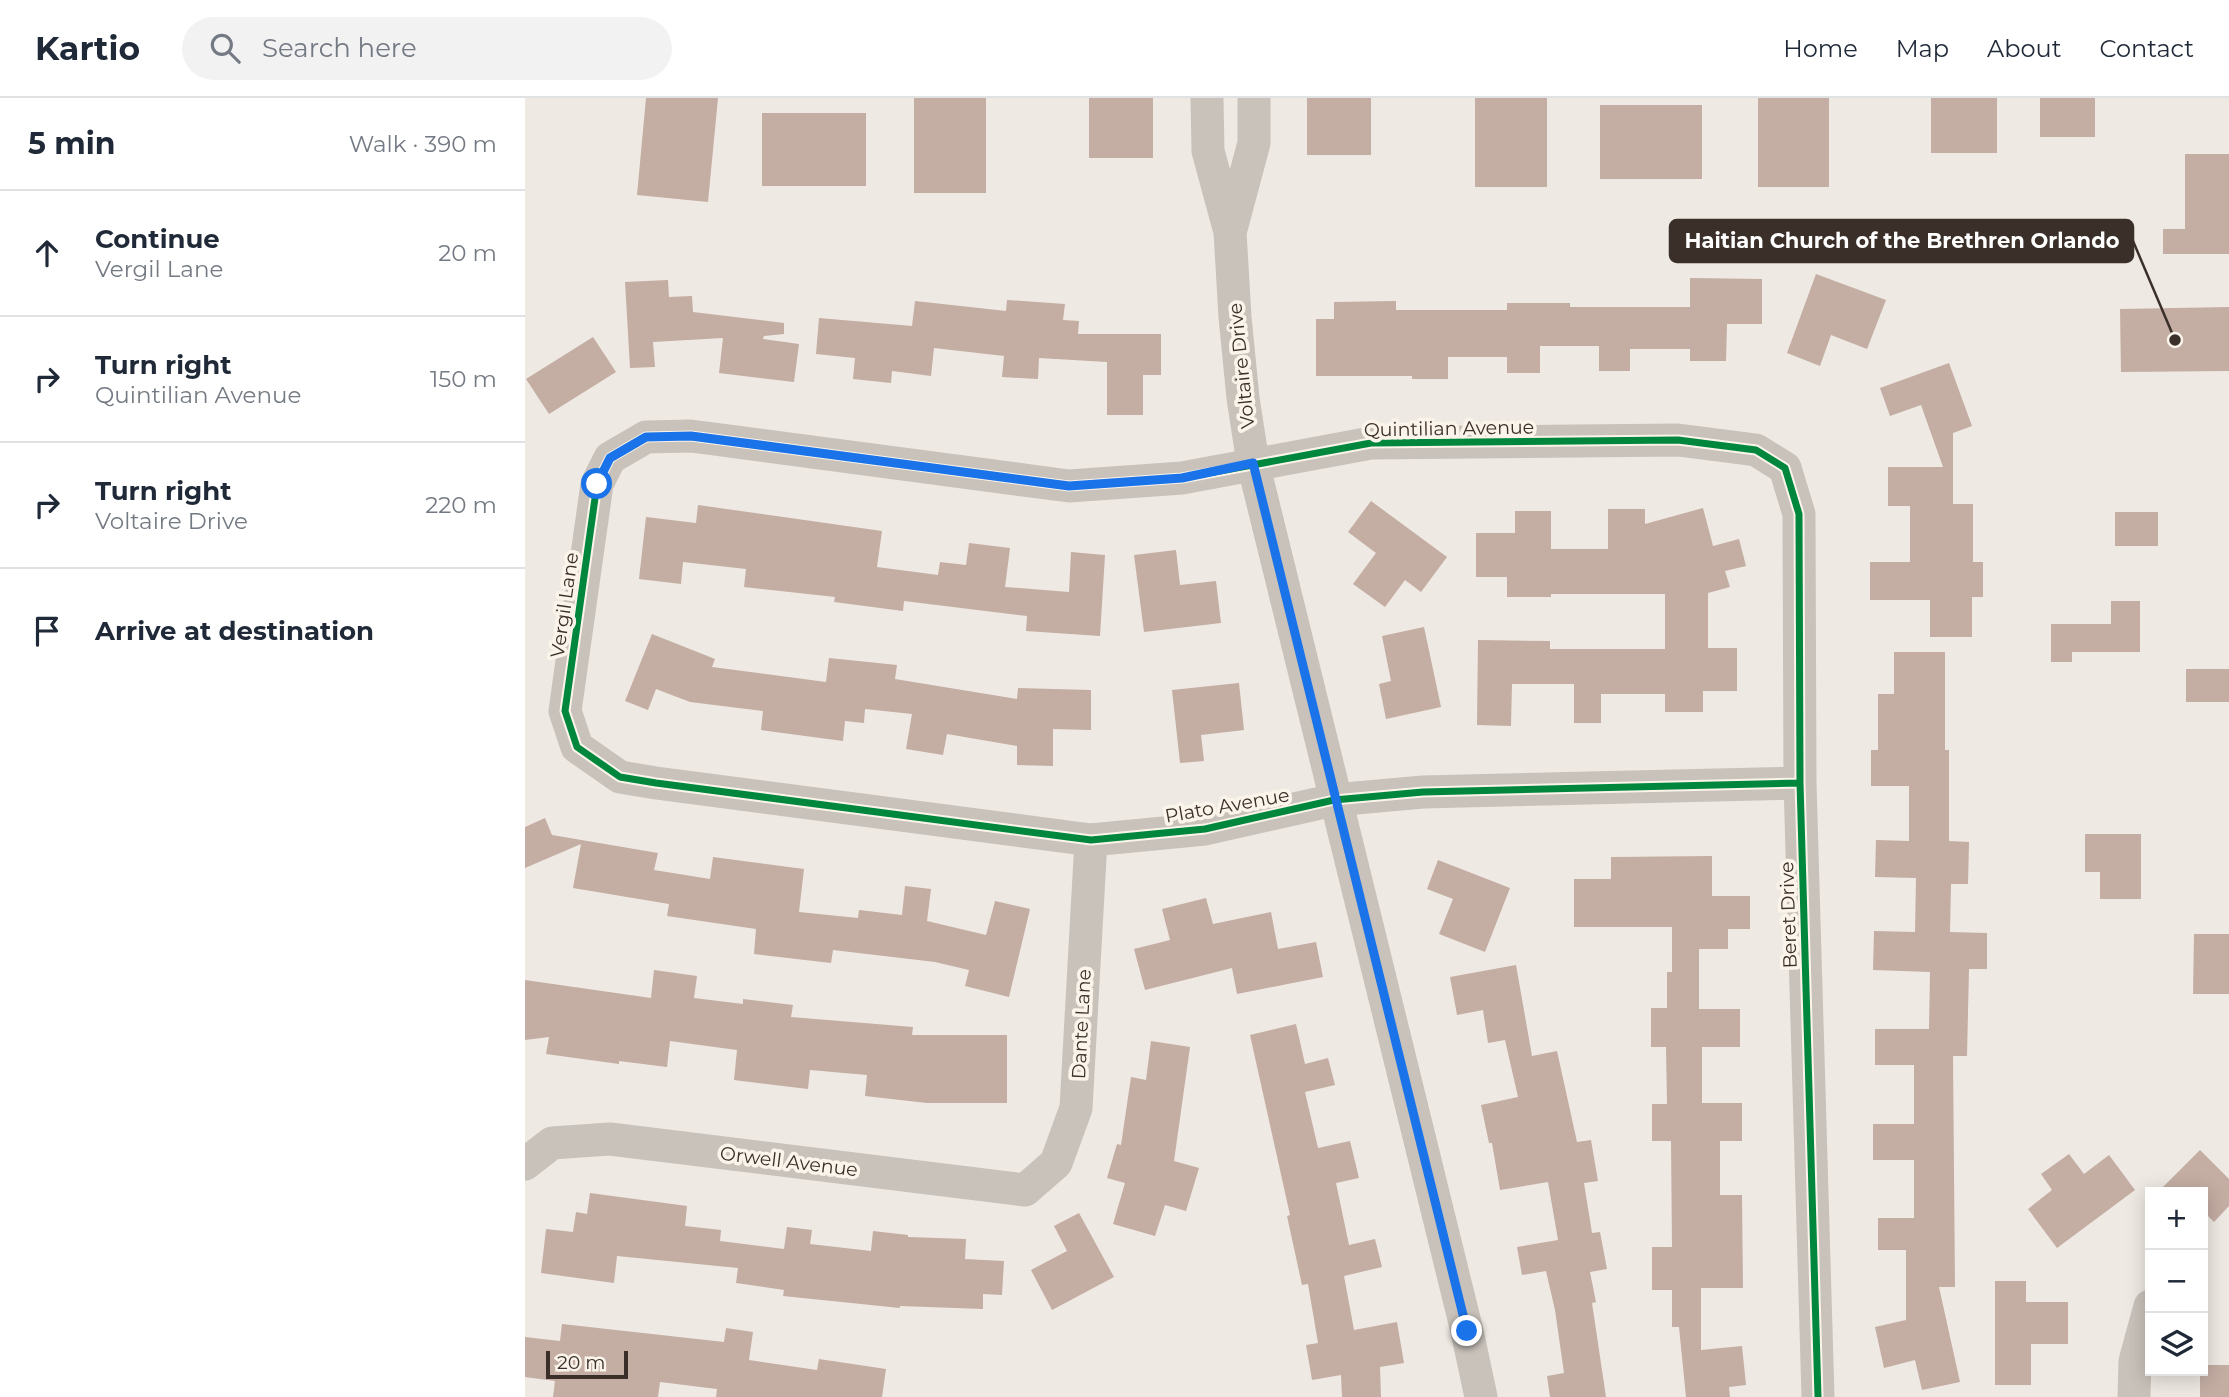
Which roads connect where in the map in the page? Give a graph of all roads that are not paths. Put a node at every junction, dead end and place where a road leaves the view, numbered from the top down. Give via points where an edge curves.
1 (1207, 98) edge
2 (1254, 98) edge
3 (1230, 232) junction
4 (646, 437) joint
5 (1756, 450) joint
6 (1253, 463) junction
7 (620, 776) joint
8 (1800, 783) junction
9 (1334, 800) junction
10 (1091, 840) junction
11 (525, 1164) edge
12 (1025, 1190) joint
13 (2148, 1313) edge
14 (1481, 1397) edge
15 (1818, 1397) edge
16 (2134, 1397) edge

1 - 3 street, Voltaire Drive via 1208,151
2 - 3 street, Voltaire Drive via 1254,143
3 - 6 street, Voltaire Drive via 1237,344
4 - 6 street, Quintilian Avenue via 691,436 1069,486 1182,478
4 - 7 street, Vergil Lane via 610,458 597,484 565,710 576,747
5 - 6 street, Quintilian Avenue via 1678,440 1371,443
5 - 8 street, Beret Drive via 1786,468 1799,514
6 - 9 street, Voltaire Drive
7 - 10 street, Plato Avenue
8 - 9 street, Plato Avenue via 1423,792
8 - 15 street, Beret Drive
9 - 10 street, Plato Avenue via 1205,829
9 - 14 street, Voltaire Drive
10 - 12 street, Dante Lane via 1076,1108 1056,1163
11 - 12 street, Orwell Avenue via 552,1143 610,1139
13 - 16 street via 2135,1361

